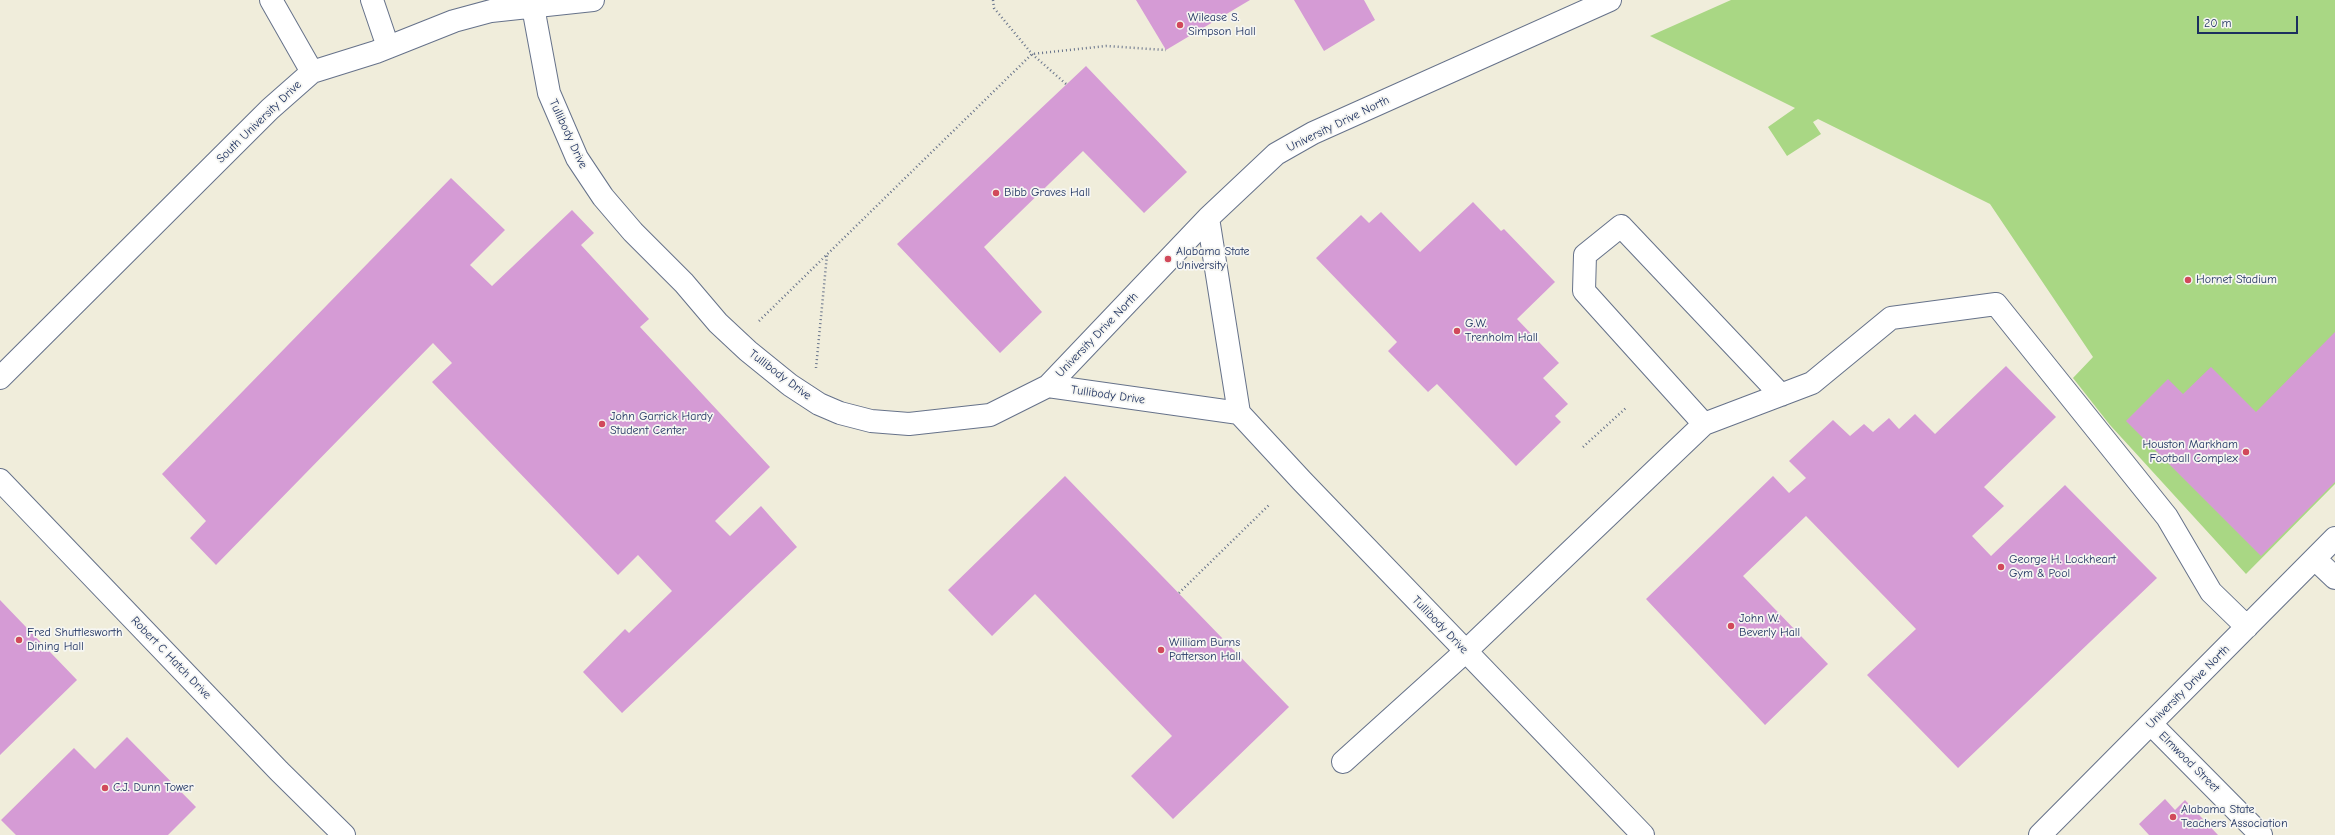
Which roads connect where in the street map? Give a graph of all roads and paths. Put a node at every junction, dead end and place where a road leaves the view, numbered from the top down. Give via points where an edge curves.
1 (272, 0) edge
2 (372, 0) edge
3 (592, 0) edge
4 (993, 0) edge
5 (1610, 0) edge
6 (533, 7) junction
7 (388, 47) junction
8 (1166, 50) dead end
9 (1032, 54) junction
10 (312, 72) junction
11 (1066, 84) dead end
12 (1208, 218) junction
13 (827, 255) junction
14 (759, 321) dead end
15 (816, 370) dead end
16 (0, 378) edge
17 (1048, 386) junction
18 (1781, 395) junction
19 (1627, 407) dead end
20 (1239, 413) junction
21 (1704, 424) junction
22 (1582, 447) dead end
23 (0, 480) edge
24 (1269, 505) dead end
25 (2335, 538) edge
26 (2315, 559) junction
27 (2335, 578) edge
28 (1178, 593) dead end
29 (2248, 627) junction
30 (1466, 651) junction
31 (2151, 724) junction
32 (1343, 762) dead end
33 (344, 835) edge
34 (1643, 835) edge
35 (2040, 835) edge
36 (2261, 835) edge

1 - 10 street
2 - 7 street
3 - 6 street, South University Drive
4 - 9 path via 994,8
5 - 12 street, University Drive North via 1313,133 1276,154
6 - 7 street, South University Drive via 484,13 454,21
6 - 17 street, Tullibody Drive via 550,93 577,158 603,197 718,323 790,385 819,404 840,413 870,421 909,424 990,415
7 - 10 street, South University Drive
8 - 9 path via 1106,46
9 - 11 path
9 - 13 path
10 - 16 street, South University Drive via 270,109
12 - 17 street, University Drive North
12 - 20 street
13 - 14 path
13 - 15 path
17 - 20 street, Tullibody Drive
18 - 21 street
18 - 21 street via 1621,226 1585,254 1584,291
18 - 29 street via 1812,383 1891,318 1996,304 2167,517 2211,592
19 - 22 path
20 - 30 street, Tullibody Drive
21 - 30 street
23 - 33 street, Robert C Hatch Drive via 279,771
24 - 28 path
25 - 26 street, University Drive North
26 - 27 street
26 - 29 street, University Drive North
29 - 31 street, University Drive North
30 - 32 street
30 - 34 street, Tullibody Drive
31 - 35 street, University Drive North
31 - 36 street, Elmwood Street

